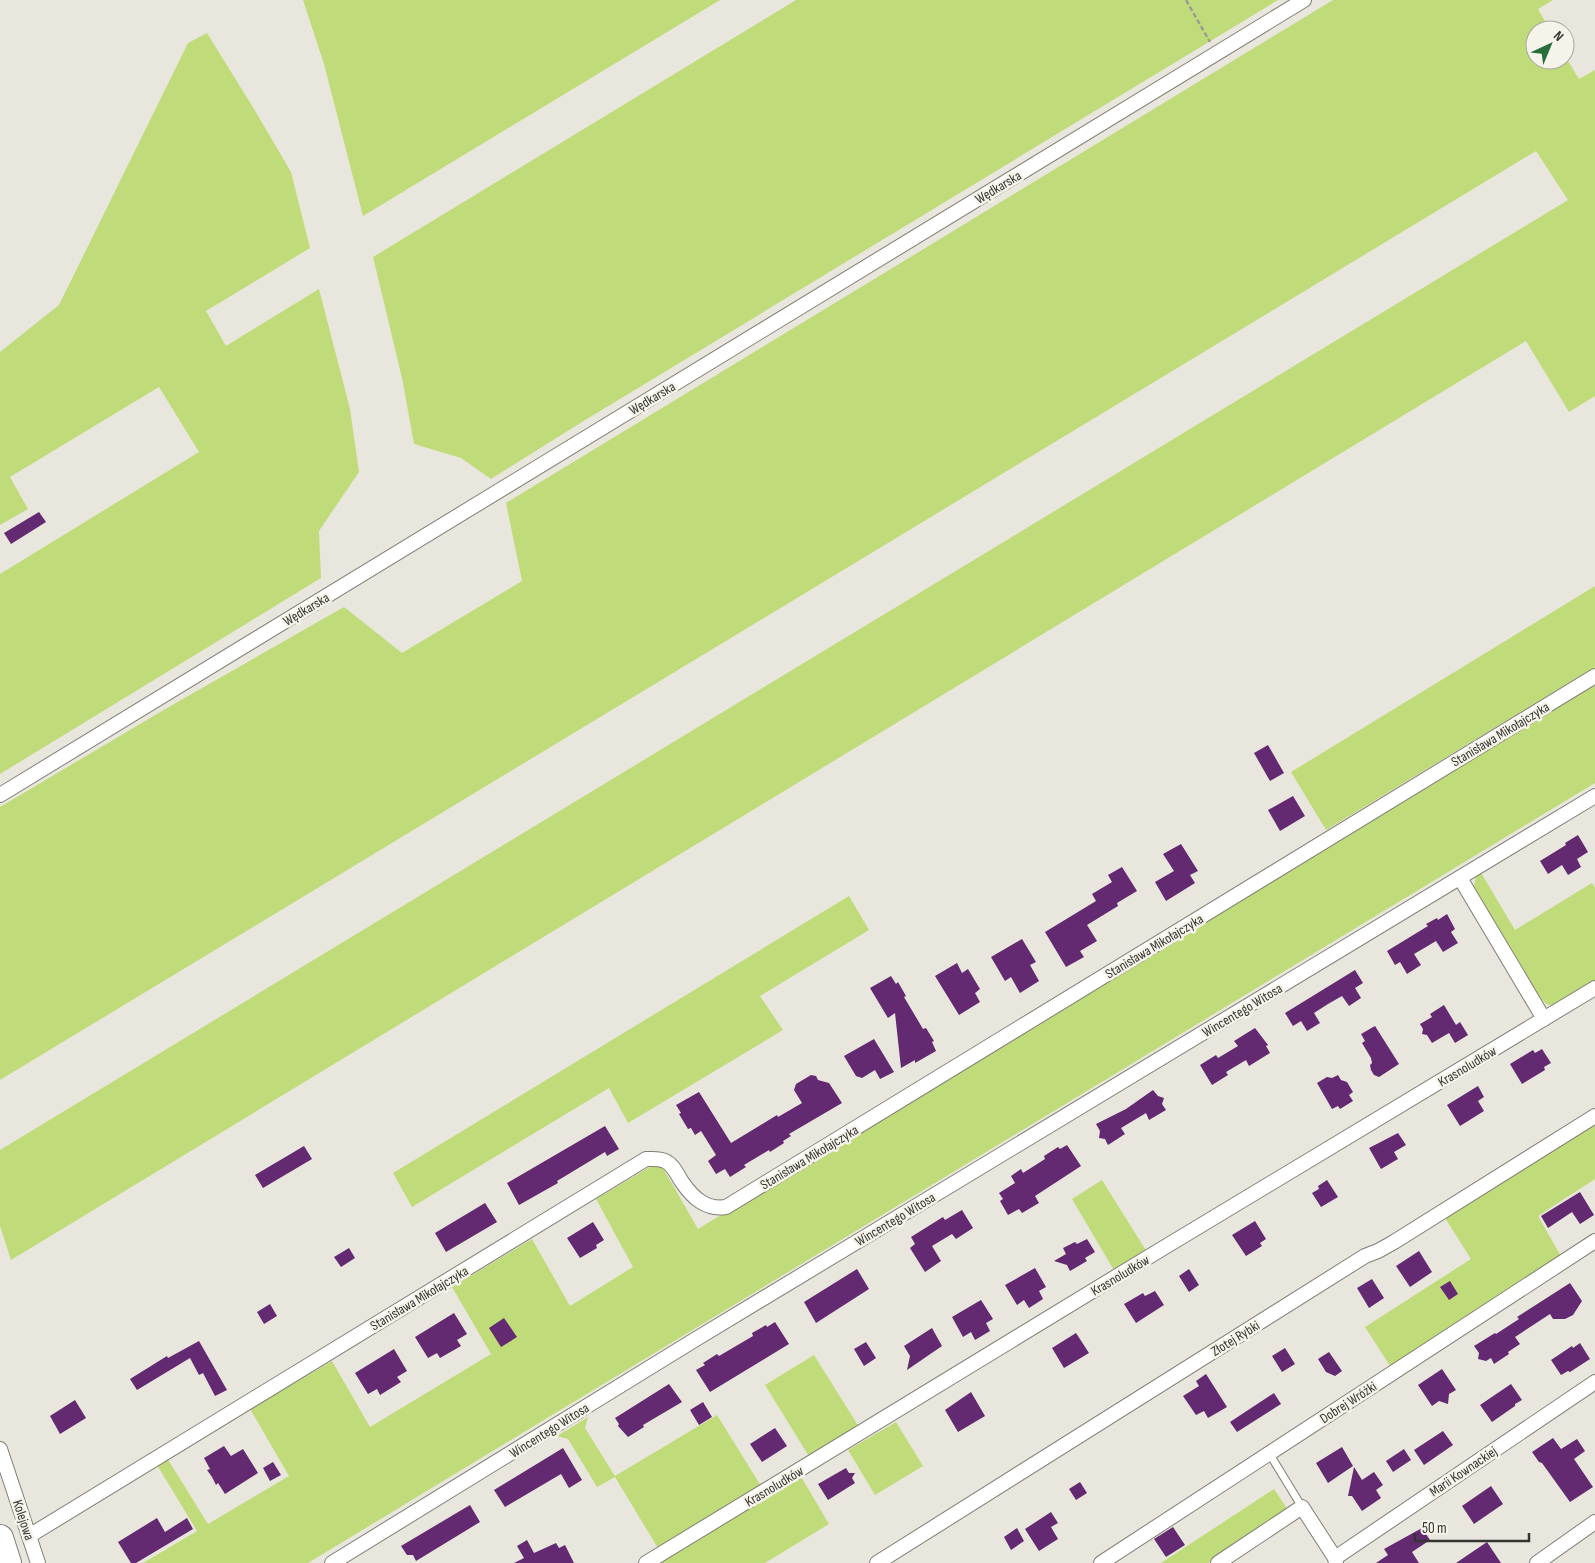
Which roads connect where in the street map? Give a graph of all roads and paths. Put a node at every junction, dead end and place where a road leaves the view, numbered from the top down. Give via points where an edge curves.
1 (1186, 0) edge
2 (1304, 0) edge
3 (1216, 54) junction
4 (1595, 676) edge
5 (0, 795) edge
6 (1595, 796) edge
7 (1460, 878) junction
8 (1595, 988) edge
9 (1544, 1019) junction
10 (1595, 1116) edge
11 (1595, 1241) edge
12 (1595, 1382) edge
13 (0, 1450) edge
14 (1269, 1453) junction
15 (1302, 1507) junction
16 (1595, 1522) edge
17 (29, 1536) junction
18 (0, 1538) edge
19 (1336, 1560) edge
20 (8, 1563) edge
21 (38, 1563) edge
22 (332, 1563) edge
23 (646, 1563) edge
24 (877, 1563) edge
25 (1101, 1563) edge
26 (1218, 1563) edge
27 (1536, 1563) edge

1 - 3 path
2 - 3 street, Wędkarska
3 - 5 street, Wędkarska
4 - 17 street, Stanisława Mikołajczyka via 726,1207 716,1209 699,1202 669,1164 664,1160 646,1159
6 - 7 street, Wincentego Witosa
7 - 9 street
7 - 22 street, Wincentego Witosa via 696,1339
8 - 9 street, Krasnoludków
9 - 23 street, Krasnoludków
10 - 24 street, Złotej Rybki
11 - 14 street, Dobrej Wróżki
12 - 19 street, Marii Kownackiej
13 - 17 street, Kolejowa
14 - 15 lane
14 - 25 street, Dobrej Wróżki
15 - 19 street
15 - 26 street
16 - 27 street
17 - 21 street, Kolejowa
18 - 20 highway, Kolejowa

